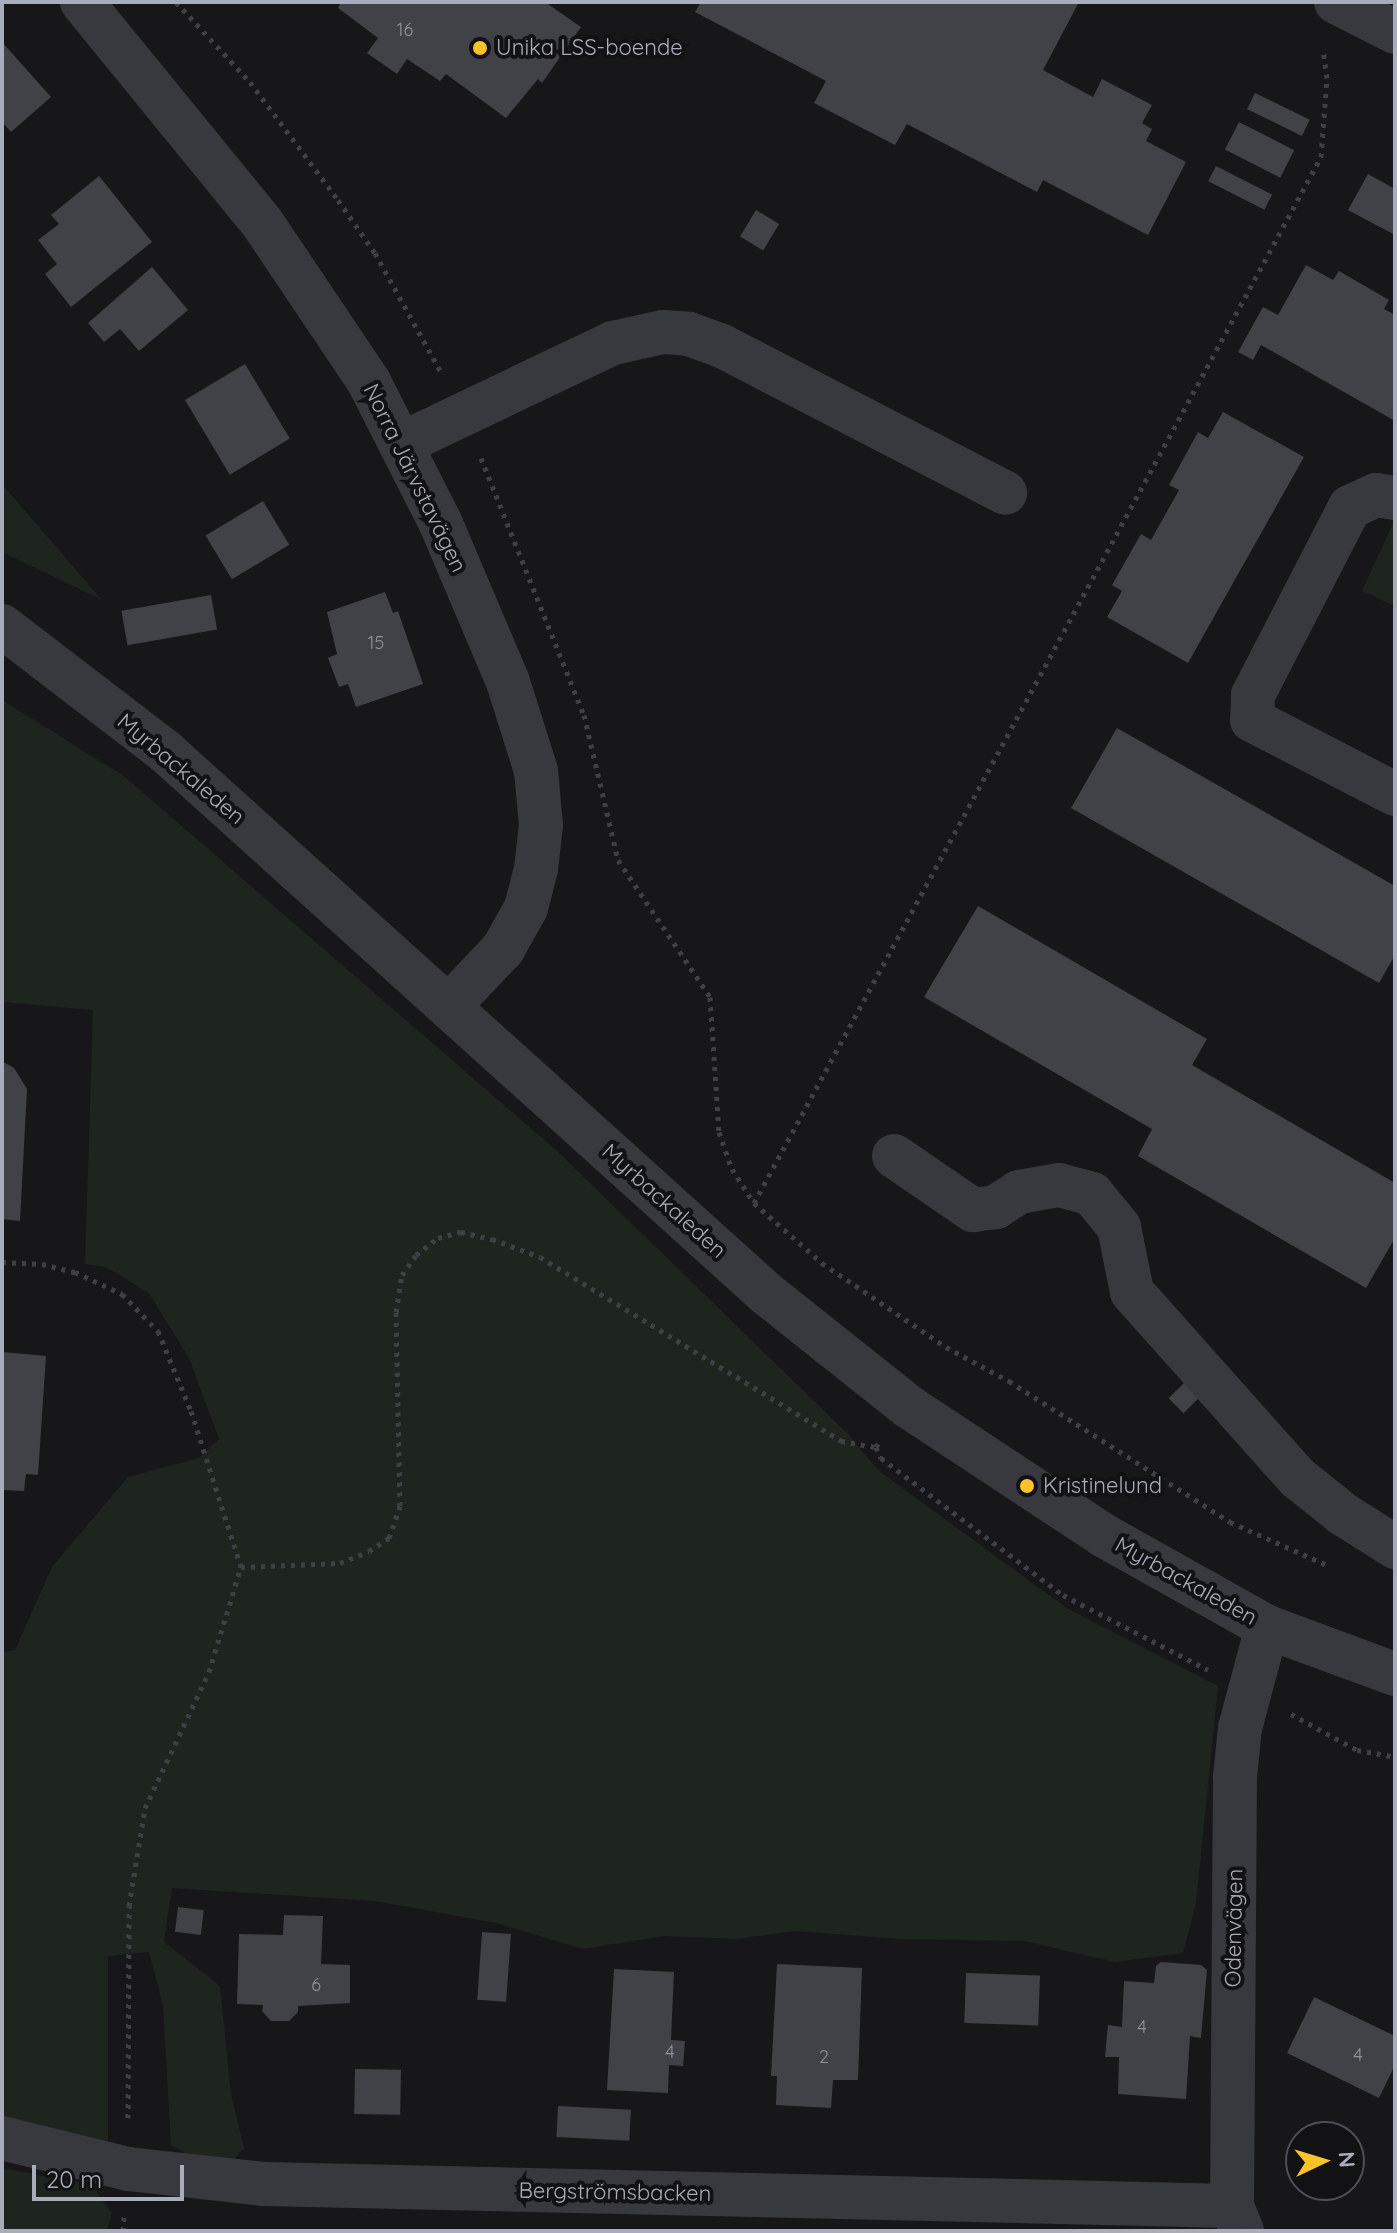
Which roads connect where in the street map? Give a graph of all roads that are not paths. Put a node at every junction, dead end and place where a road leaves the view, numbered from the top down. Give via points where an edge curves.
1 (82, 2) edge
2 (1336, 2) edge
3 (1395, 32) edge
4 (401, 444) junction
5 (1005, 493) dead end
6 (1395, 498) edge
7 (2, 626) edge
8 (1395, 794) edge
9 (449, 1006) junction
10 (894, 1156) dead end
11 (1395, 1547) edge
12 (1267, 1627) junction
13 (1395, 1674) edge
14 (2, 2138) edge
15 (1237, 2219) edge

1 - 4 street, Norra Järvstavägen via 263,224 361,368
2 - 3 street
4 - 5 street via 613,343 663,332 689,334 722,346
4 - 9 street, Norra Järvstavägen via 508,682 536,771 541,825 526,908 503,949
6 - 8 street via 1376,495 1350,507 1253,695 1252,720
7 - 9 street, Myrbackaleden via 166,752
9 - 12 street, Myrbackaleden via 767,1294 909,1407 1103,1535
10 - 11 street via 973,1210 996,1207 1019,1192 1059,1185 1092,1194 1119,1227 1132,1292 1298,1478
12 - 13 street, Myrbackaleden
12 - 15 street, Odenvägen via 1240,1728 1235,1777
14 - 15 street, Bergströmsbacken via 128,2169 264,2184

